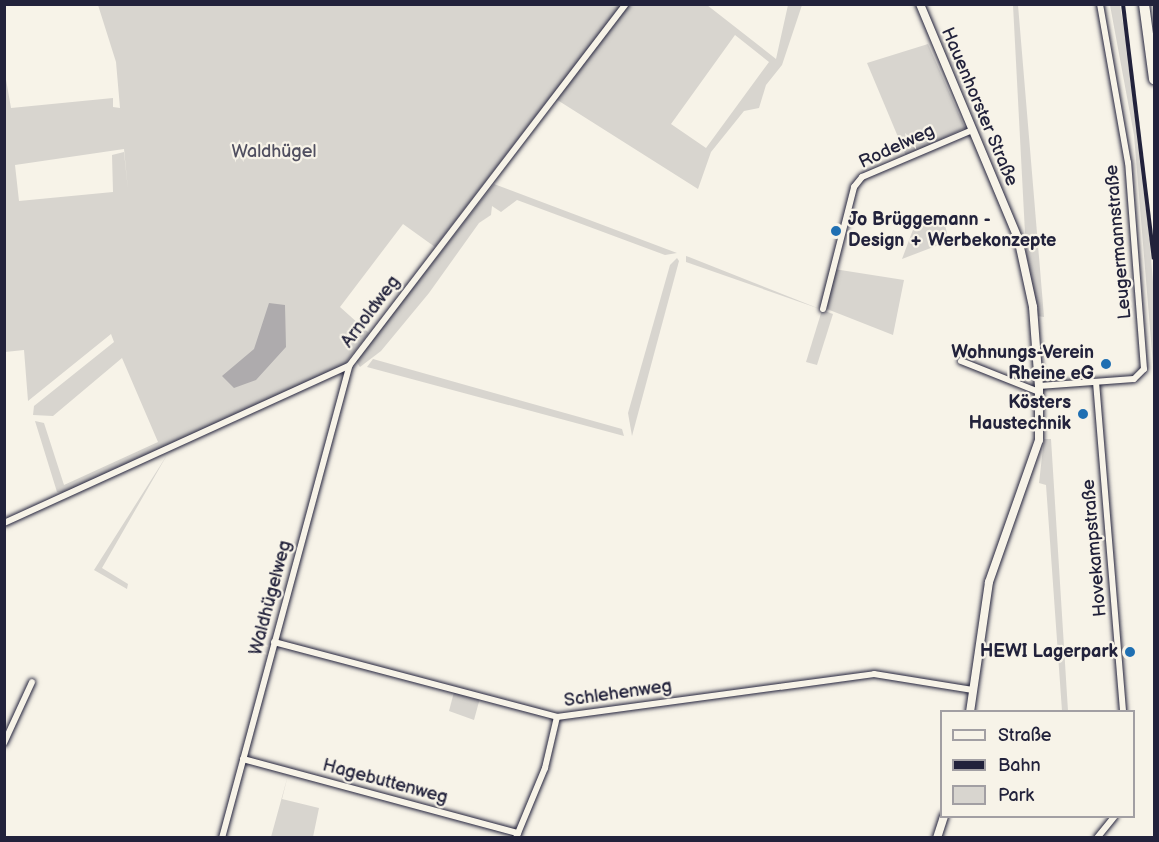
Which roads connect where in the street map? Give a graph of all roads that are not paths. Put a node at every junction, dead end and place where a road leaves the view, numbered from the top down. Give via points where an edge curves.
1 (626, 4) edge
2 (920, 4) edge
3 (1100, 4) edge
4 (1144, 4) edge
5 (1155, 79) edge
6 (972, 130) junction
7 (823, 309) dead end
8 (961, 361) dead end
9 (349, 366) junction
10 (1096, 382) junction
11 (1039, 389) junction
12 (4, 523) edge
13 (274, 642) junction
14 (32, 682) dead end
15 (973, 690) junction
16 (970, 710) edge
17 (1123, 710) edge
18 (557, 717) junction
19 (4, 743) edge
20 (243, 759) junction
21 (943, 818) edge
22 (1113, 818) edge
23 (517, 835) edge
24 (222, 837) edge
25 (937, 837) edge
26 (1097, 837) edge

1 - 9 street, Arnoldweg
2 - 6 street, Hauenhorster Straße
3 - 10 street, Leugermannstraße via 1125,140 1144,363 1138,377
4 - 5 main road
6 - 7 street, Rodelweg via 862,177 854,187
6 - 11 street, Hauenhorster Straße via 1025,262
8 - 11 street
9 - 12 street, Arnoldweg
9 - 13 street, Waldhügelweg
10 - 11 street, Leugermannstraße
10 - 17 street, Hovekampstraße
11 - 15 street, Hauenhorster Straße via 1033,469 997,552
13 - 18 street, Schlehenweg
13 - 20 street, Waldhügelweg
14 - 19 street
15 - 16 street, Hauenhorster Straße
15 - 18 street, Schlehenweg via 874,674
18 - 23 street via 545,768
20 - 23 street, Hagebuttenweg
20 - 24 street, Waldhügelweg
21 - 25 street
22 - 26 street

